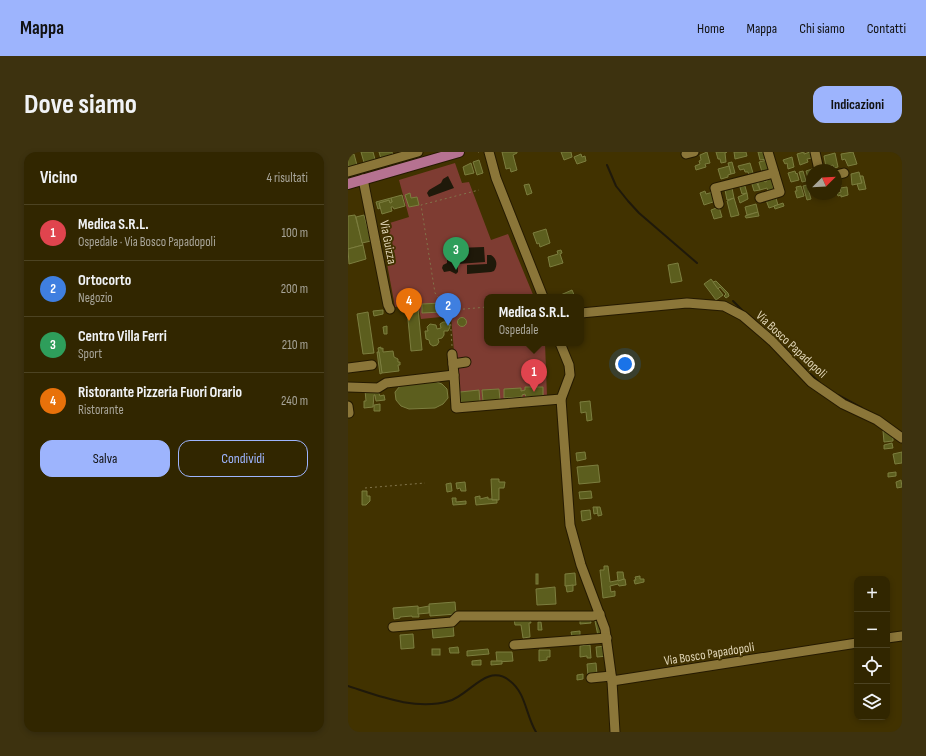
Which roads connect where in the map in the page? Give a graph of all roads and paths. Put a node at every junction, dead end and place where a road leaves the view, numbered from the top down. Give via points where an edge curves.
1 (418, 152) edge
2 (459, 152) edge
3 (489, 152) edge
4 (768, 152) edge
5 (814, 152) edge
6 (817, 164) edge
7 (348, 172) edge
8 (774, 173) junction
9 (363, 179) junction
10 (348, 184) edge
11 (479, 190) dead end
12 (760, 198) dead end
13 (719, 204) dead end
14 (542, 294) edge
15 (445, 306) junction
16 (484, 307) edge
17 (390, 309) dead end
18 (453, 310) junction
19 (584, 313) edge
20 (450, 314) junction
21 (561, 346) edge
22 (453, 359) junction
23 (466, 362) dead end
24 (372, 365) dead end
25 (348, 368) edge
26 (454, 375) junction
27 (348, 387) edge
28 (561, 399) junction
29 (902, 438) edge
30 (425, 483) dead end
31 (365, 488) dead end
32 (600, 614) junction
33 (394, 627) dead end
34 (902, 636) edge
35 (607, 638) junction
36 (890, 638) edge
37 (854, 643) edge
38 (514, 645) dead end
39 (591, 678) dead end
40 (611, 678) junction
41 (615, 732) edge

1 - 7 street
2 - 9 main road
3 - 14 street via 499,185
4 - 8 street
5 - 6 street
8 - 12 street via 780,192
8 - 13 street via 715,188
9 - 10 main road
9 - 17 street, Via Guizza
11 - 15 path via 421,205 435,293
15 - 18 path via 450,305
15 - 20 path via 444,312
16 - 18 path
18 - 20 path
19 - 29 street, Via Bosco Papadopoli via 688,303 724,306 743,316 772,341 811,382 843,404 877,420
20 - 22 path
21 - 28 street via 570,375
22 - 23 street
22 - 26 street
24 - 25 street
26 - 27 street via 386,383 378,388
26 - 28 street via 456,408
28 - 32 street via 570,525 581,565
30 - 31 path
32 - 33 street via 458,616 452,622
32 - 35 street
34 - 36 street
35 - 38 street
35 - 40 street
37 - 40 street, Via Bosco Papadopoli
39 - 40 street, Via Bosco Papadopoli
40 - 41 street

